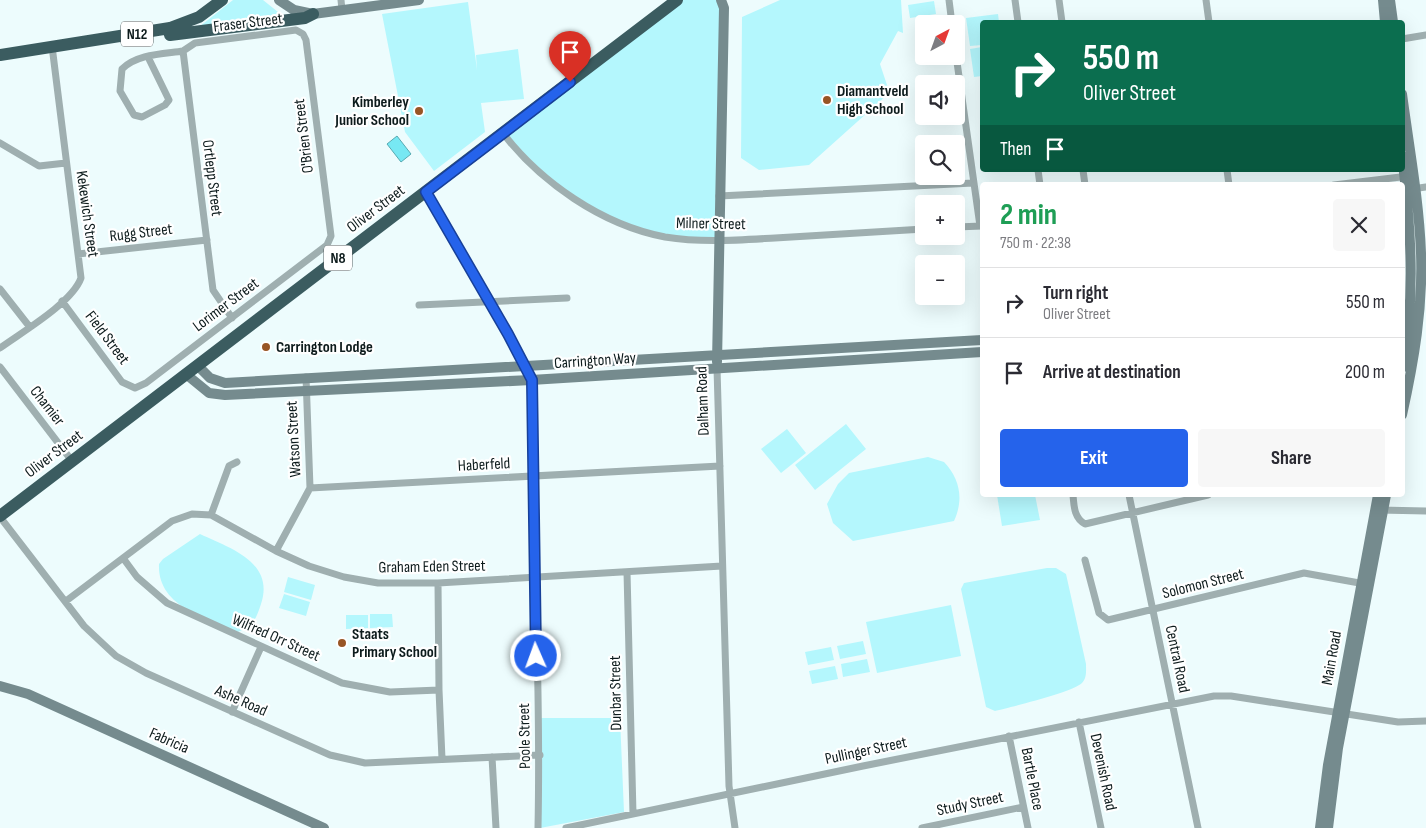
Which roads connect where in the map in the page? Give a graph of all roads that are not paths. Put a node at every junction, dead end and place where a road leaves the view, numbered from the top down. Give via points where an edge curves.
1 (222, 0) edge
2 (231, 0) edge
3 (280, 0) edge
4 (418, 0) edge
5 (677, 0) edge
6 (949, 0) edge
7 (1015, 0) edge
8 (1059, 0) edge
9 (1206, 0) edge
10 (1382, 0) edge
11 (1390, 0) edge
12 (725, 3) edge
13 (342, 5) edge
14 (313, 14) junction
15 (951, 15) edge
16 (1018, 20) edge
17 (1062, 20) edge
18 (1209, 20) edge
19 (1386, 20) edge
20 (1394, 20) edge
21 (303, 34) joint
22 (170, 35) junction
23 (1426, 35) edge
24 (1405, 38) edge
25 (48, 48) junction
26 (183, 51) junction
27 (0, 55) edge
28 (148, 57) junction
29 (957, 65) edge
30 (1405, 129) edge
31 (502, 132) junction
32 (0, 143) edge
33 (66, 163) junction
34 (1405, 165) edge
35 (1409, 176) junction
36 (1359, 182) edge
37 (973, 183) junction
38 (1416, 189) edge
39 (426, 192) junction
40 (719, 196) junction
41 (980, 221) edge
42 (980, 226) edge
43 (965, 227) edge
44 (915, 230) edge
45 (1411, 230) edge
46 (330, 236) joint
47 (207, 240) junction
48 (718, 241) junction
49 (78, 254) junction
50 (0, 289) edge
51 (567, 298) dead end
52 (62, 301) junction
53 (490, 302) junction
54 (419, 305) dead end
55 (232, 318) junction
56 (29, 326) junction
57 (1413, 336) edge
58 (980, 340) edge
59 (0, 348) edge
60 (980, 352) edge
61 (716, 355) junction
62 (1405, 359) edge
63 (198, 366) junction
64 (526, 366) junction
65 (0, 367) edge
66 (717, 368) junction
67 (187, 375) junction
68 (306, 377) junction
69 (532, 380) junction
70 (131, 388) joint
71 (306, 391) junction
72 (1405, 393) edge
73 (72, 461) junction
74 (237, 462) dead end
75 (720, 466) junction
76 (532, 477) junction
77 (310, 488) junction
78 (1073, 497) edge
79 (1129, 497) edge
80 (1200, 497) edge
81 (1378, 497) edge
82 (1385, 497) edge
83 (1379, 510) junction
84 (1426, 512) edge
85 (1132, 514) junction
86 (211, 515) junction
87 (0, 516) edge
88 (276, 551) junction
89 (123, 558) junction
90 (1085, 560) dead end
91 (722, 566) junction
92 (627, 572) junction
93 (534, 576) junction
94 (438, 583) junction
95 (1365, 584) junction
96 (66, 601) junction
97 (1153, 611) junction
98 (261, 647) junction
99 (0, 686) edge
100 (439, 690) junction
101 (1172, 703) junction
102 (232, 712) junction
103 (1341, 714) junction
104 (1426, 721) edge
105 (1079, 722) junction
106 (1009, 736) junction
107 (540, 755) junction
108 (492, 757) junction
109 (442, 759) junction
110 (729, 794) junction
111 (1023, 807) junction
112 (633, 814) junction
113 (955, 825) edge
114 (588, 826) edge
115 (324, 828) edge
116 (496, 828) edge
117 (538, 828) edge
118 (566, 828) edge
119 (735, 828) edge
120 (922, 828) edge
121 (1028, 828) edge
122 (1101, 828) edge
123 (1198, 828) edge
124 (1320, 828) edge
125 (1328, 828) edge

1 - 25 highway, N12 via 181,26
2 - 22 highway, N12 via 204,21
3 - 14 street via 294,10
4 - 13 street
5 - 31 highway, Oliver Street / N8
6 - 15 street
7 - 16 street
8 - 17 street
9 - 18 street
10 - 19 street
11 - 20 street
12 - 40 street, Dalham Road
13 - 14 street
14 - 22 highway via 299,19
21 - 26 street, Fraser Street via 293,31 195,43
21 - 46 street, O'Brien Street
22 - 25 highway, N12
23 - 24 street
25 - 27 highway, N12
25 - 33 street, Kekewich Street
26 - 28 street
26 - 47 street, Ortlepp Street
28 - 28 street via 130,61 122,69 120,80 120,91 132,113 142,117 161,108 169,100
29 - 37 street
30 - 35 street
31 - 39 highway, Oliver Street / N8
31 - 48 street, Milner Street via 539,172 600,213 663,236
32 - 33 street via 39,166
33 - 49 street, Kekewich Street
34 - 35 street
35 - 36 street
35 - 38 street
37 - 40 street
37 - 41 street
38 - 45 street
39 - 53 street, Poole Street
39 - 63 highway, Oliver Street / N8
40 - 48 street, Dalham Road
42 - 43 street
44 - 48 street, Milner Street
45 - 57 street via 1421,264
46 - 55 street, Lorimer Street via 325,246
47 - 49 street, Rugg Street
47 - 55 street, Ortlepp Street via 214,290
48 - 61 street, Dalham Road
49 - 52 street, Kekewich Street via 81,272 78,284
50 - 56 street
51 - 53 street
52 - 56 street, Kekewich Street
52 - 70 street, Field Street via 122,382
53 - 54 street
53 - 64 street, Poole Street
55 - 70 street, Lorimer Street via 146,383
56 - 59 street, Kekewich Street
57 - 62 street
57 - 72 street
58 - 61 street, Carrington Way
60 - 66 street, Carrington Way
61 - 64 street, Carrington Way
61 - 66 street, Dalham Road
63 - 67 highway, Oliver Street / N8
63 - 68 street, Carrington Way via 210,378 225,383
64 - 68 street, Carrington Way
64 - 69 street, Poole Street
65 - 73 street, Chamier
66 - 69 street, Carrington Way
66 - 75 street, Dalham Road
67 - 71 street, Carrington Way via 204,391 218,395
67 - 73 highway, Oliver Street / N8
68 - 71 street, Watson Street
69 - 71 street, Carrington Way
69 - 76 street, Poole Street
71 - 77 street, Watson Street
73 - 87 highway, Oliver Street / N8
74 - 86 street via 229,466
75 - 76 street, Haberfeld
75 - 91 street, Dalham Road
76 - 77 street, Haberfeld
76 - 93 street, Poole Street
77 - 88 street, Watson Street
78 - 85 street via 1075,512 1085,524
79 - 85 street, Central Road
80 - 85 street
81 - 83 street, Main Road
82 - 83 street, Main Road
83 - 84 street
83 - 95 street, Main Road
85 - 97 street, Central Road
86 - 88 street, Graham Eden Street
86 - 89 street via 192,514 172,521
87 - 96 street, Ashe Road
88 - 94 street, Graham Eden Street via 344,578 378,583
89 - 96 street
89 - 98 street, Wilfred Orr Street via 137,577 167,603
90 - 97 street, Solomon Street via 1098,613 1104,618 1108,620
91 - 92 street, Graham Eden Street
91 - 110 street, Dalham Road
92 - 93 street, Graham Eden Street
92 - 112 street, Dunbar Street
93 - 94 street, Graham Eden Street
93 - 107 street, Poole Street
94 - 100 street
95 - 97 street, Solomon Street via 1304,573
95 - 103 street, Main Road
96 - 102 street, Ashe Road via 93,636 128,664
97 - 101 street, Central Road
98 - 100 street, Wilfred Orr Street via 353,686 390,692
98 - 102 street
99 - 115 street, Fabricia via 28,694
100 - 109 street
101 - 103 street, Pullinger Street via 1226,695
101 - 105 street, Pullinger Street
101 - 123 street, Central Road
102 - 109 street, Ashe Road via 330,755 352,761 379,763
103 - 104 street, Pullinger Street via 1398,722
103 - 124 street, Main Road
103 - 125 street, Main Road
105 - 106 street, Pullinger Street
105 - 122 street, Devenish Road
106 - 110 street, Pullinger Street
106 - 111 street, Bartle Place
107 - 108 street, Ashe Road
107 - 117 street, Poole Street
108 - 109 street, Ashe Road
108 - 116 street
110 - 112 street, Pullinger Street
110 - 119 street, Dalham Road
111 - 113 street, Study Street
111 - 121 street, Bartle Place
112 - 114 street, Pullinger Street
113 - 120 street, Study Street
114 - 118 street, Pullinger Street

